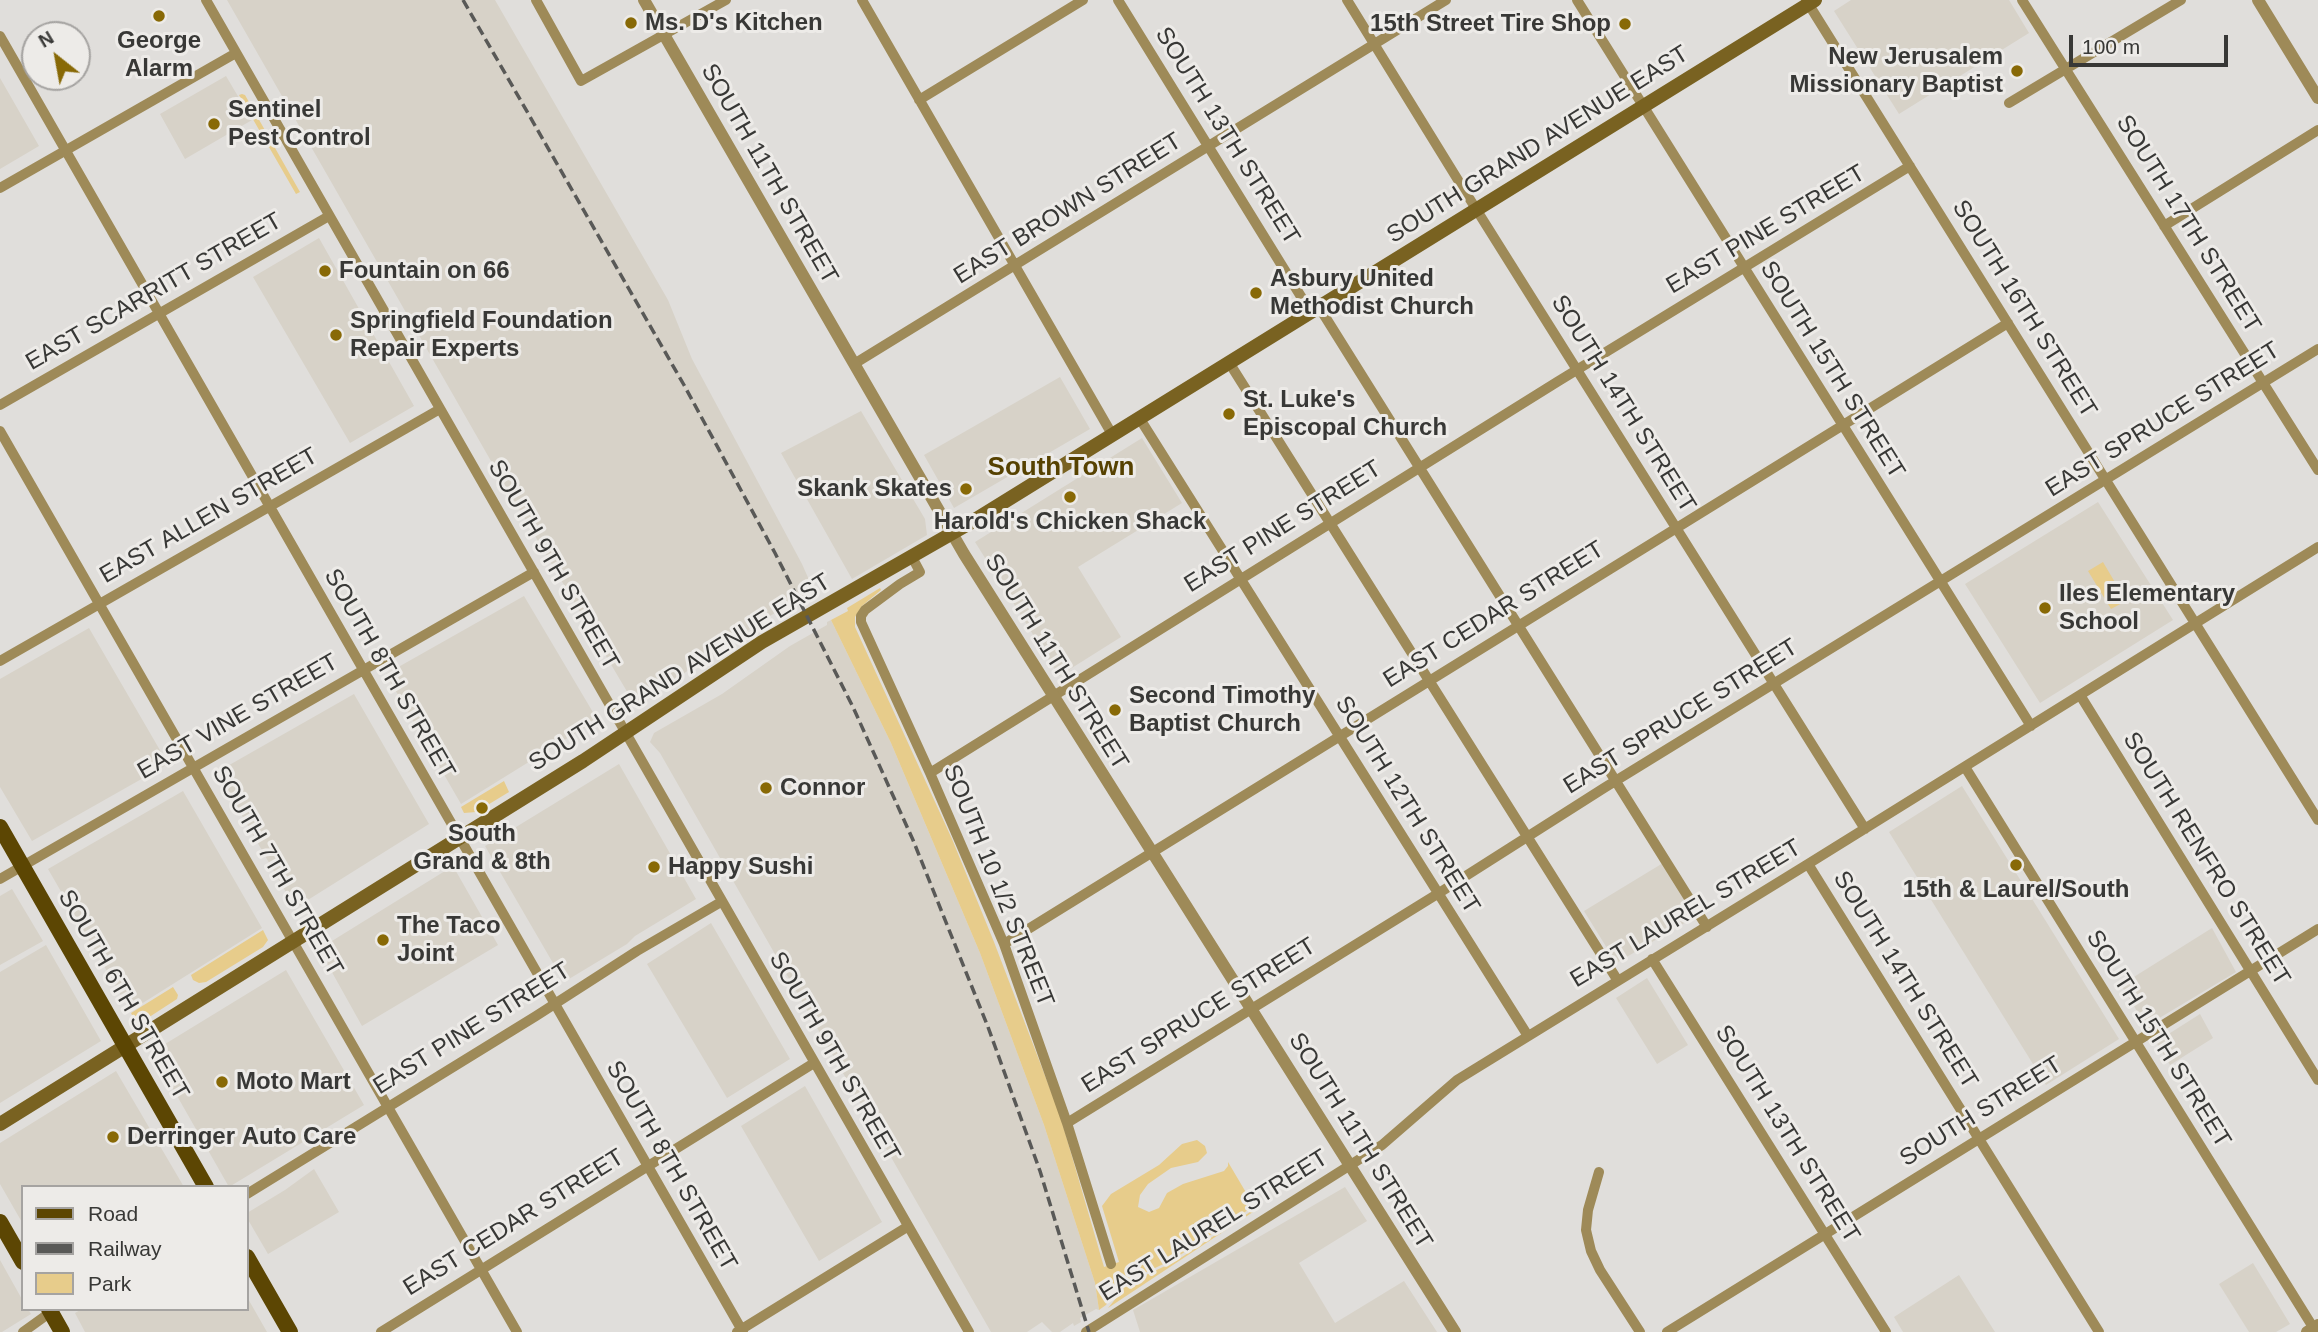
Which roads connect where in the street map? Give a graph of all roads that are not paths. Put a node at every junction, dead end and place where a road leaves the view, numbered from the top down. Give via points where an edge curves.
1 (206, 0) edge
2 (536, 0) edge
3 (644, 0) edge
4 (726, 0) edge
5 (862, 0) edge
6 (1083, 0) edge
7 (1118, 0) edge
8 (1347, 0) edge
9 (1446, 0) edge
10 (1577, 0) edge
11 (2022, 0) edge
12 (2180, 0) edge
13 (2258, 0) edge
14 (1810, 1) edge
15 (0, 36) edge
16 (665, 36) junction
17 (1374, 44) junction
18 (236, 53) junction
19 (2066, 70) junction
20 (2318, 99) edge
21 (919, 100) junction
22 (2009, 103) dead end
23 (1643, 107) junction
24 (2318, 130) edge
25 (1208, 147) junction
26 (65, 150) junction
27 (1910, 166) junction
28 (0, 187) edge
29 (1476, 210) junction
30 (329, 216) junction
31 (2164, 226) junction
32 (1014, 266) junction
33 (1743, 268) junction
34 (1319, 307) junction
35 (159, 315) junction
36 (2008, 323) junction
37 (2318, 349) edge
38 (854, 364) junction
39 (1230, 364) junction
40 (1578, 369) junction
41 (2263, 383) junction
42 (0, 405) edge
43 (440, 409) junction
44 (1140, 419) junction
45 (1842, 425) junction
46 (0, 431) edge
47 (1112, 436) junction
48 (1419, 468) junction
49 (2318, 470) edge
50 (2106, 479) junction
51 (268, 505) junction
52 (1329, 523) junction
53 (1676, 527) junction
54 (952, 534) junction
55 (2318, 547) edge
56 (912, 557) junction
57 (534, 572) junction
58 (1240, 579) junction
59 (1941, 582) junction
60 (99, 604) junction
61 (2196, 623) junction
62 (1518, 624) junction
63 (0, 661) edge
64 (363, 670) junction
65 (1429, 680) junction
66 (1774, 684) junction
67 (2080, 695) junction
68 (1054, 696) junction
69 (2031, 726) junction
70 (625, 733) junction
71 (1339, 736) junction
72 (1965, 767) junction
73 (193, 768) junction
74 (930, 773) junction
75 (1617, 780) junction
76 (2318, 820) edge
77 (0, 827) edge
78 (1866, 829) junction
79 (1527, 837) junction
80 (460, 839) junction
81 (1153, 853) junction
82 (1808, 864) junction
83 (22, 866) junction
84 (0, 878) edge
85 (1439, 893) junction
86 (722, 902) junction
87 (1707, 927) junction
88 (2318, 929) edge
89 (294, 942) junction
90 (1004, 944) junction
91 (1653, 959) junction
92 (2251, 972) junction
93 (1618, 981) junction
94 (554, 1004) junction
95 (1251, 1009) junction
96 (1528, 1036) junction
97 (2135, 1041) junction
98 (127, 1046) junction
99 (814, 1063) junction
100 (2318, 1080) edge
101 (387, 1106) junction
102 (1067, 1123) junction
103 (0, 1124) edge
104 (1979, 1139) junction
105 (646, 1165) junction
106 (1350, 1165) junction
107 (1599, 1172) dead end
108 (205, 1185) edge
109 (248, 1193) edge
110 (0, 1222) edge
111 (907, 1227) junction
112 (1825, 1233) junction
113 (21, 1259) edge
114 (248, 1259) edge
115 (1111, 1264) dead end
116 (481, 1269) junction
117 (51, 1311) edge
118 (52, 1311) edge
119 (2314, 1329) edge
120 (740, 1331) edge
121 (23, 1332) edge
122 (62, 1332) edge
123 (290, 1332) edge
124 (381, 1332) edge
125 (517, 1332) edge
126 (969, 1332) edge
127 (1086, 1332) edge
128 (1455, 1332) edge
129 (1640, 1332) edge
130 (1667, 1332) edge
131 (1886, 1332) edge
132 (2099, 1332) edge

1 - 18 street, SOUTH 9TH STREET
2 - 16 street via 581,81
3 - 16 street, SOUTH 11TH STREET
4 - 16 street
5 - 21 street
6 - 21 street
7 - 25 street, SOUTH 13TH STREET
8 - 17 street, SOUTH 14TH STREET
9 - 17 street, EAST BROWN STREET
10 - 23 street, SOUTH 15TH STREET
11 - 19 street, SOUTH 17TH STREET
12 - 19 street
13 - 20 street
14 - 23 main road, SOUTH GRAND AVENUE EAST
14 - 27 street, SOUTH 16TH STREET
15 - 26 street, SOUTH 8TH STREET
16 - 38 street, SOUTH 11TH STREET
17 - 25 street, EAST BROWN STREET
17 - 29 street, SOUTH 14TH STREET
18 - 26 street
18 - 30 street, SOUTH 9TH STREET
19 - 22 street
19 - 31 street, SOUTH 17TH STREET
21 - 32 street
23 - 29 main road, SOUTH GRAND AVENUE EAST
23 - 33 street, SOUTH 15TH STREET
24 - 31 street
25 - 32 street, EAST BROWN STREET
25 - 34 street, SOUTH 13TH STREET via 1305,303
26 - 28 street
26 - 35 street, SOUTH 8TH STREET
27 - 33 street, EAST PINE STREET
27 - 36 street, SOUTH 16TH STREET
29 - 34 main road, SOUTH GRAND AVENUE EAST
29 - 40 street, SOUTH 14TH STREET
30 - 35 street, EAST SCARRITT STREET
30 - 43 street, SOUTH 9TH STREET
31 - 41 street, SOUTH 17TH STREET
32 - 38 street, EAST BROWN STREET
32 - 47 street
33 - 40 street, EAST PINE STREET
33 - 45 street, SOUTH 15TH STREET
34 - 39 main road, SOUTH GRAND AVENUE EAST
34 - 48 street, SOUTH 13TH STREET
35 - 42 street, EAST SCARRITT STREET
35 - 51 street, SOUTH 8TH STREET
36 - 45 street, EAST CEDAR STREET
36 - 50 street, SOUTH 16TH STREET
37 - 41 street, EAST SPRUCE STREET
38 - 54 street, SOUTH 11TH STREET
39 - 44 main road, SOUTH GRAND AVENUE EAST
39 - 52 street
40 - 48 street, EAST PINE STREET
40 - 53 street, SOUTH 14TH STREET
41 - 49 street, SOUTH 17TH STREET
41 - 50 street, EAST SPRUCE STREET
43 - 51 street, EAST ALLEN STREET
43 - 57 street, SOUTH 9TH STREET
44 - 47 main road, SOUTH GRAND AVENUE EAST
44 - 58 street, SOUTH 12TH STREET
45 - 53 street, EAST CEDAR STREET
45 - 59 street, SOUTH 15TH STREET
46 - 60 street, SOUTH 7TH STREET
47 - 54 main road, SOUTH GRAND AVENUE EAST
48 - 52 street, EAST PINE STREET
48 - 62 street, SOUTH 13TH STREET
50 - 59 street, EAST SPRUCE STREET
50 - 61 street, SOUTH 16TH STREET
51 - 60 street, EAST ALLEN STREET
51 - 64 street, SOUTH 8TH STREET
52 - 58 street, EAST PINE STREET
52 - 65 street
53 - 62 street, EAST CEDAR STREET
53 - 66 street, SOUTH 14TH STREET
54 - 56 main road, SOUTH GRAND AVENUE EAST
54 - 68 street, SOUTH 11TH STREET
55 - 61 street, EAST LAUREL STREET
56 - 70 main road, SOUTH GRAND AVENUE EAST via 762,642
56 - 74 street, SOUTH 10 1/2 STREET via 920,572 865,611 861,622
57 - 64 street, EAST VINE STREET
57 - 70 street, SOUTH 9TH STREET
58 - 68 street, EAST PINE STREET
58 - 71 street, SOUTH 12TH STREET
59 - 66 street, EAST SPRUCE STREET
59 - 69 street, SOUTH 15TH STREET
60 - 63 street, EAST ALLEN STREET
60 - 73 street, SOUTH 7TH STREET
61 - 67 street, EAST LAUREL STREET
61 - 76 street, SOUTH 16TH STREET
62 - 65 street, EAST CEDAR STREET
62 - 75 street, SOUTH 13TH STREET
64 - 73 street, EAST VINE STREET
64 - 80 street, SOUTH 8TH STREET
65 - 71 street, EAST CEDAR STREET
65 - 79 street
66 - 75 street, EAST SPRUCE STREET
66 - 78 street, SOUTH 14TH STREET
67 - 69 street, EAST LAUREL STREET
67 - 92 street, SOUTH RENFRO STREET
68 - 74 street, EAST PINE STREET
68 - 81 street, SOUTH 11TH STREET
69 - 72 street, EAST LAUREL STREET
70 - 80 main road, SOUTH GRAND AVENUE EAST
70 - 86 street, SOUTH 9TH STREET
71 - 81 street, EAST CEDAR STREET
71 - 85 street, SOUTH 12TH STREET
72 - 78 street, EAST LAUREL STREET
72 - 97 street, SOUTH 15TH STREET
73 - 83 street, EAST VINE STREET
73 - 89 street, SOUTH 7TH STREET
74 - 90 street, SOUTH 10 1/2 STREET
75 - 79 street, EAST SPRUCE STREET
75 - 87 street, SOUTH 13TH STREET
77 - 83 main road, SOUTH 6TH STREET
78 - 82 street, EAST LAUREL STREET
79 - 85 street, EAST SPRUCE STREET
79 - 93 street
80 - 89 main road, SOUTH GRAND AVENUE EAST
80 - 94 street, SOUTH 8TH STREET
81 - 90 street, EAST CEDAR STREET
81 - 95 street, SOUTH 11TH STREET
82 - 87 street, EAST LAUREL STREET
82 - 104 street, SOUTH 14TH STREET
83 - 84 street, EAST VINE STREET
83 - 98 main road, SOUTH 6TH STREET
85 - 95 street, EAST SPRUCE STREET
85 - 96 street, SOUTH 12TH STREET
86 - 94 street, EAST PINE STREET
86 - 99 street, SOUTH 9TH STREET
87 - 91 street, EAST LAUREL STREET
88 - 92 street, SOUTH STREET
89 - 98 main road, SOUTH GRAND AVENUE EAST
89 - 101 street, SOUTH 7TH STREET
90 - 102 street, SOUTH 10 1/2 STREET
91 - 93 street, EAST LAUREL STREET
91 - 112 street, SOUTH 13TH STREET
92 - 97 street, SOUTH STREET
92 - 100 street, SOUTH RENFRO STREET
93 - 96 street, EAST LAUREL STREET
94 - 101 street, EAST PINE STREET
94 - 105 street, SOUTH 8TH STREET
95 - 102 street, EAST SPRUCE STREET
95 - 106 street, SOUTH 11TH STREET
96 - 106 street, EAST LAUREL STREET via 1457,1080 1399,1132
97 - 104 street, SOUTH STREET
97 - 119 street, SOUTH 15TH STREET
98 - 103 main road, SOUTH GRAND AVENUE EAST
98 - 108 main road, SOUTH 6TH STREET
99 - 105 street, EAST CEDAR STREET
99 - 111 street, SOUTH 9TH STREET
101 - 109 street, EAST PINE STREET
101 - 116 street, SOUTH 7TH STREET
102 - 115 street, SOUTH 10 1/2 STREET
104 - 112 street, SOUTH STREET
104 - 132 street, SOUTH 14TH STREET
105 - 116 street, EAST CEDAR STREET
105 - 120 street, SOUTH 8TH STREET
106 - 127 street, EAST LAUREL STREET
106 - 128 street, SOUTH 11TH STREET
107 - 129 street via 1587,1210 1591,1251
110 - 113 main road
111 - 120 street
111 - 126 street, SOUTH 9TH STREET
112 - 130 street, SOUTH STREET
112 - 131 street, SOUTH 13TH STREET
114 - 123 main road
116 - 124 street, EAST CEDAR STREET
116 - 125 street, SOUTH 7TH STREET
117 - 121 street
118 - 122 main road

